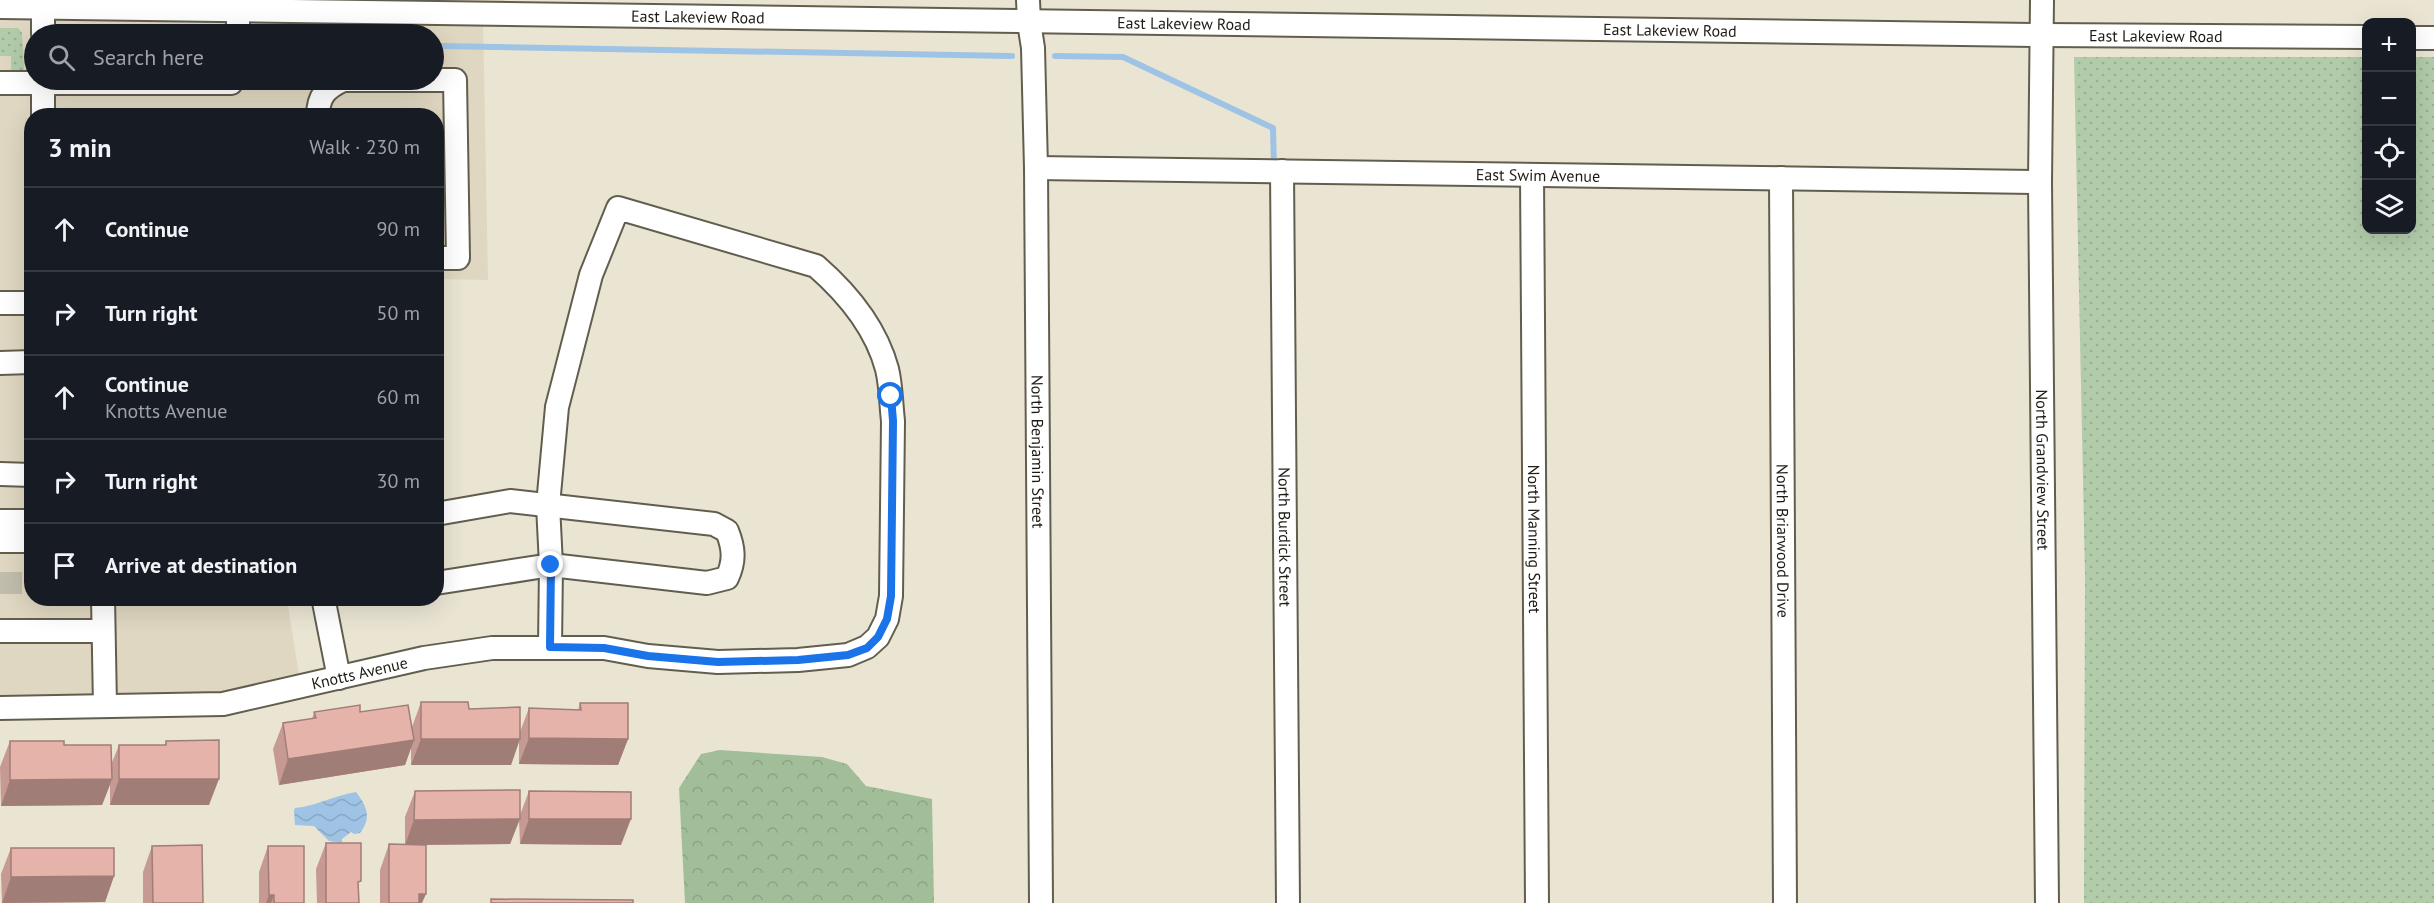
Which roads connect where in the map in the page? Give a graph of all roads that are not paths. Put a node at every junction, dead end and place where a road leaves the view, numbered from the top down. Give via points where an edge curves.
1 (2042, 0) edge
2 (216, 5) edge
3 (0, 7) edge
4 (396, 7) edge
5 (43, 8) junction
6 (542, 8) edge
7 (785, 9) edge
8 (238, 11) junction
9 (1028, 11) edge
10 (43, 24) edge
11 (238, 24) edge
12 (421, 24) edge
13 (2042, 35) junction
14 (2362, 38) edge
15 (2416, 38) edge
16 (2434, 38) edge
17 (444, 80) edge
18 (24, 82) edge
19 (0, 83) edge
20 (43, 90) edge
21 (326, 90) edge
22 (43, 108) edge
23 (318, 108) edge
24 (1036, 168) junction
25 (1282, 171) junction
26 (1532, 175) junction
27 (1781, 178) junction
28 (2040, 182) junction
29 (444, 258) edge
30 (0, 303) edge
31 (24, 303) edge
32 (24, 362) edge
33 (0, 363) edge
34 (0, 474) edge
35 (24, 475) edge
36 (548, 504) junction
37 (444, 513) edge
38 (0, 521) edge
39 (24, 521) edge
40 (0, 541) edge
41 (24, 541) edge
42 (551, 565) junction
43 (444, 582) edge
44 (102, 606) edge
45 (331, 606) edge
46 (0, 631) edge
47 (103, 631) junction
48 (550, 647) junction
49 (339, 678) junction
50 (105, 706) junction
51 (0, 708) edge
52 (1041, 903) edge
53 (1288, 903) edge
54 (1537, 903) edge
55 (1785, 903) edge
56 (2047, 903) edge

1 - 13 street, North Grandview Street
2 - 5 street, East Lakeview Road
2 - 8 street, East Lakeview Road
3 - 5 street, East Lakeview Road
4 - 8 street, East Lakeview Road
4 - 12 street, East Lakeview Road
5 - 10 street
6 - 7 street, East Lakeview Road
6 - 12 street, East Lakeview Road
7 - 9 street, East Lakeview Road
8 - 11 street
9 - 13 street, East Lakeview Road
9 - 24 street, North Benjamin Street via 1033,48
13 - 14 street, East Lakeview Road
13 - 28 street, North Grandview Street
15 - 16 street
17 - 29 street via 455,80 458,258
18 - 19 street
20 - 22 street
21 - 23 street
24 - 25 street, East Swim Avenue
24 - 52 street, North Benjamin Street
25 - 26 street, East Swim Avenue
25 - 53 street, North Burdick Street
26 - 27 street, East Swim Avenue
26 - 54 street, North Manning Street
27 - 28 street, East Swim Avenue
27 - 55 street, North Briarwood Drive
28 - 56 street, North Grandview Street
30 - 31 street
32 - 33 street
34 - 35 street
36 - 37 street via 510,501
36 - 42 street
36 - 42 street via 714,524 727,531 734,555 727,578 707,583
36 - 48 street, Knotts Avenue via 557,407 591,275 618,208 816,266 854,305 887,369 893,421 891,596 887,619 878,637 867,648 848,655 798,660 718,662 604,648
38 - 39 street
40 - 41 street
42 - 43 street
42 - 48 street
44 - 47 street
45 - 49 street
46 - 47 street
47 - 50 street
48 - 49 street, Knotts Avenue via 492,648 424,658
49 - 50 street, Knotts Avenue via 223,704
50 - 51 street, Knotts Avenue

